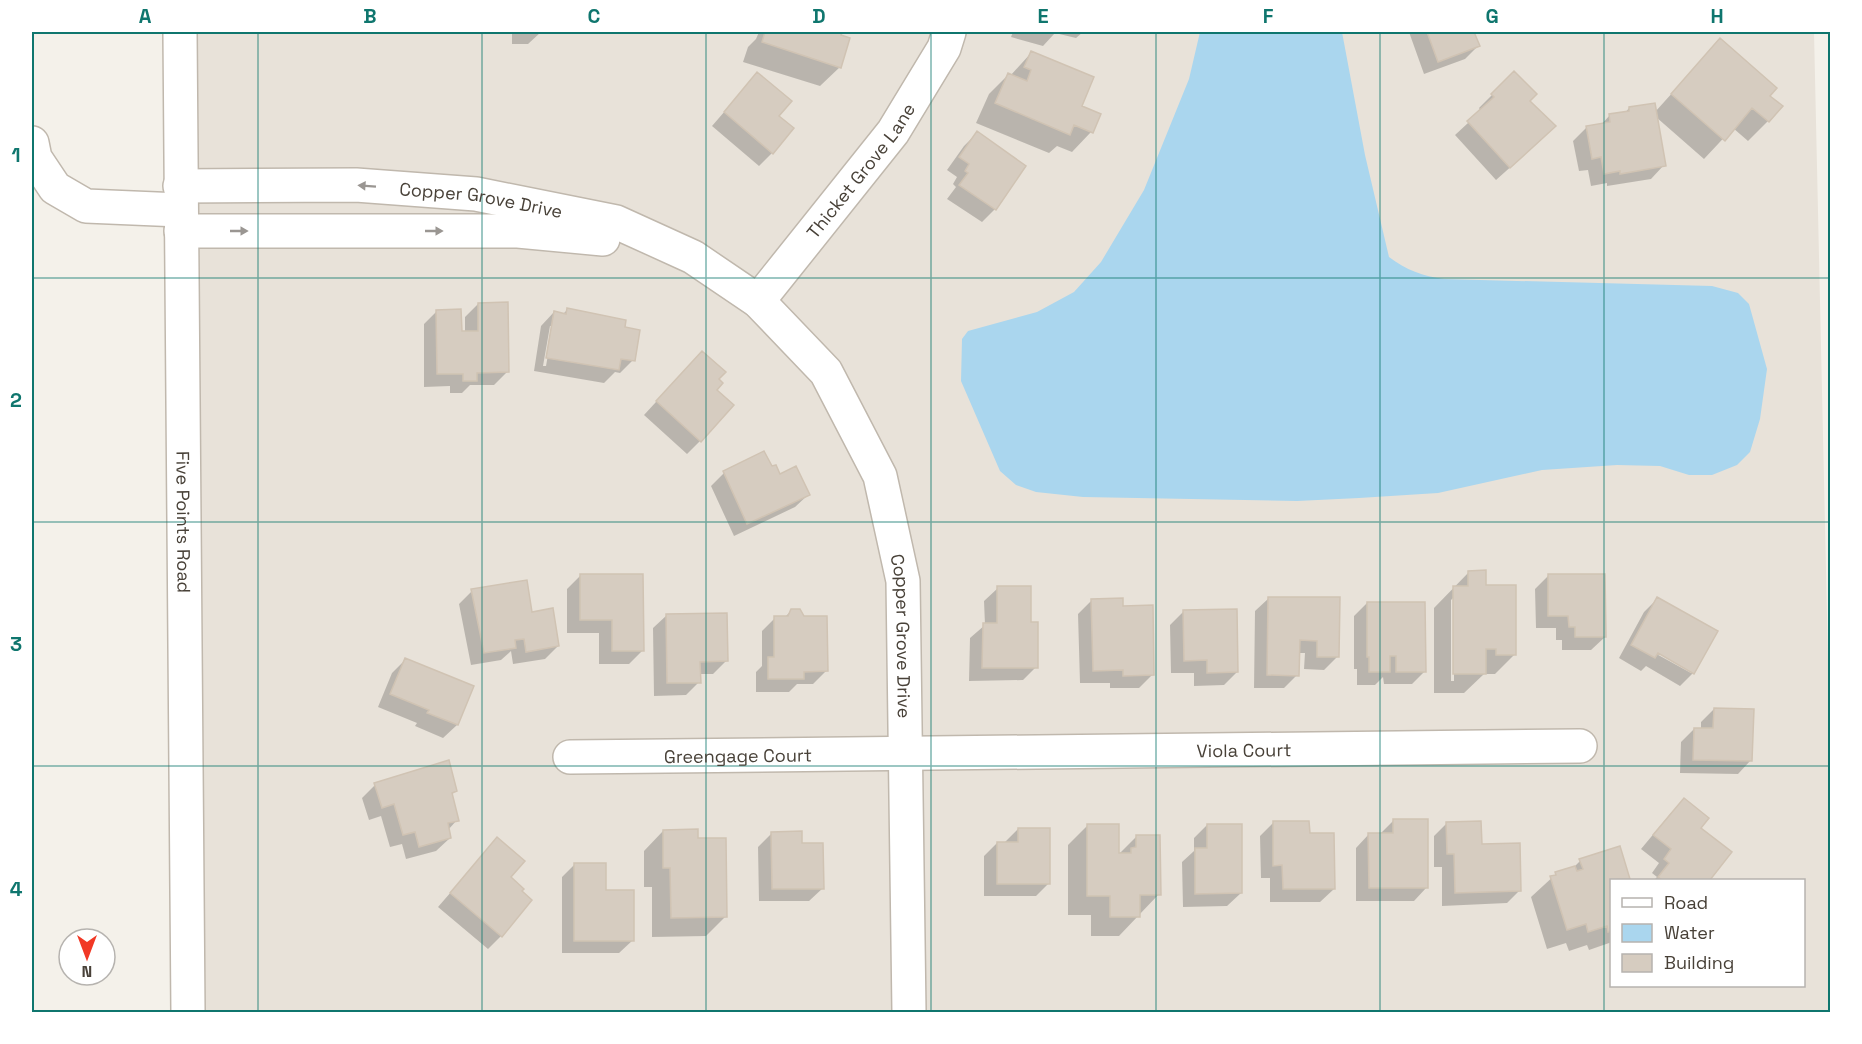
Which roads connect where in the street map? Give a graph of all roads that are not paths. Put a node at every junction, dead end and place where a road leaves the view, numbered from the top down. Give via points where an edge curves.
1 (180, 32) edge
2 (949, 32) edge
3 (32, 143) edge
4 (180, 209) junction
5 (758, 301) junction
6 (1580, 746) dead end
7 (906, 753) junction
8 (570, 757) dead end
9 (188, 1012) edge
10 (909, 1012) edge

1 - 4 street, Five Points Road
2 - 5 street, Thicket Grove Lane via 944,48 893,132
3 - 4 street via 35,158 55,188 86,206
4 -> 5 street, Copper Grove Drive via 597,237 672,263
5 -> 4 street, Copper Grove Drive via 693,257 616,222 476,194 356,185
4 - 9 street, Five Points Road
5 - 7 street, Copper Grove Drive via 826,372 880,476 903,580
6 - 7 street, Viola Court
7 - 8 street, Greengage Court
7 - 10 street, Copper Grove Drive

